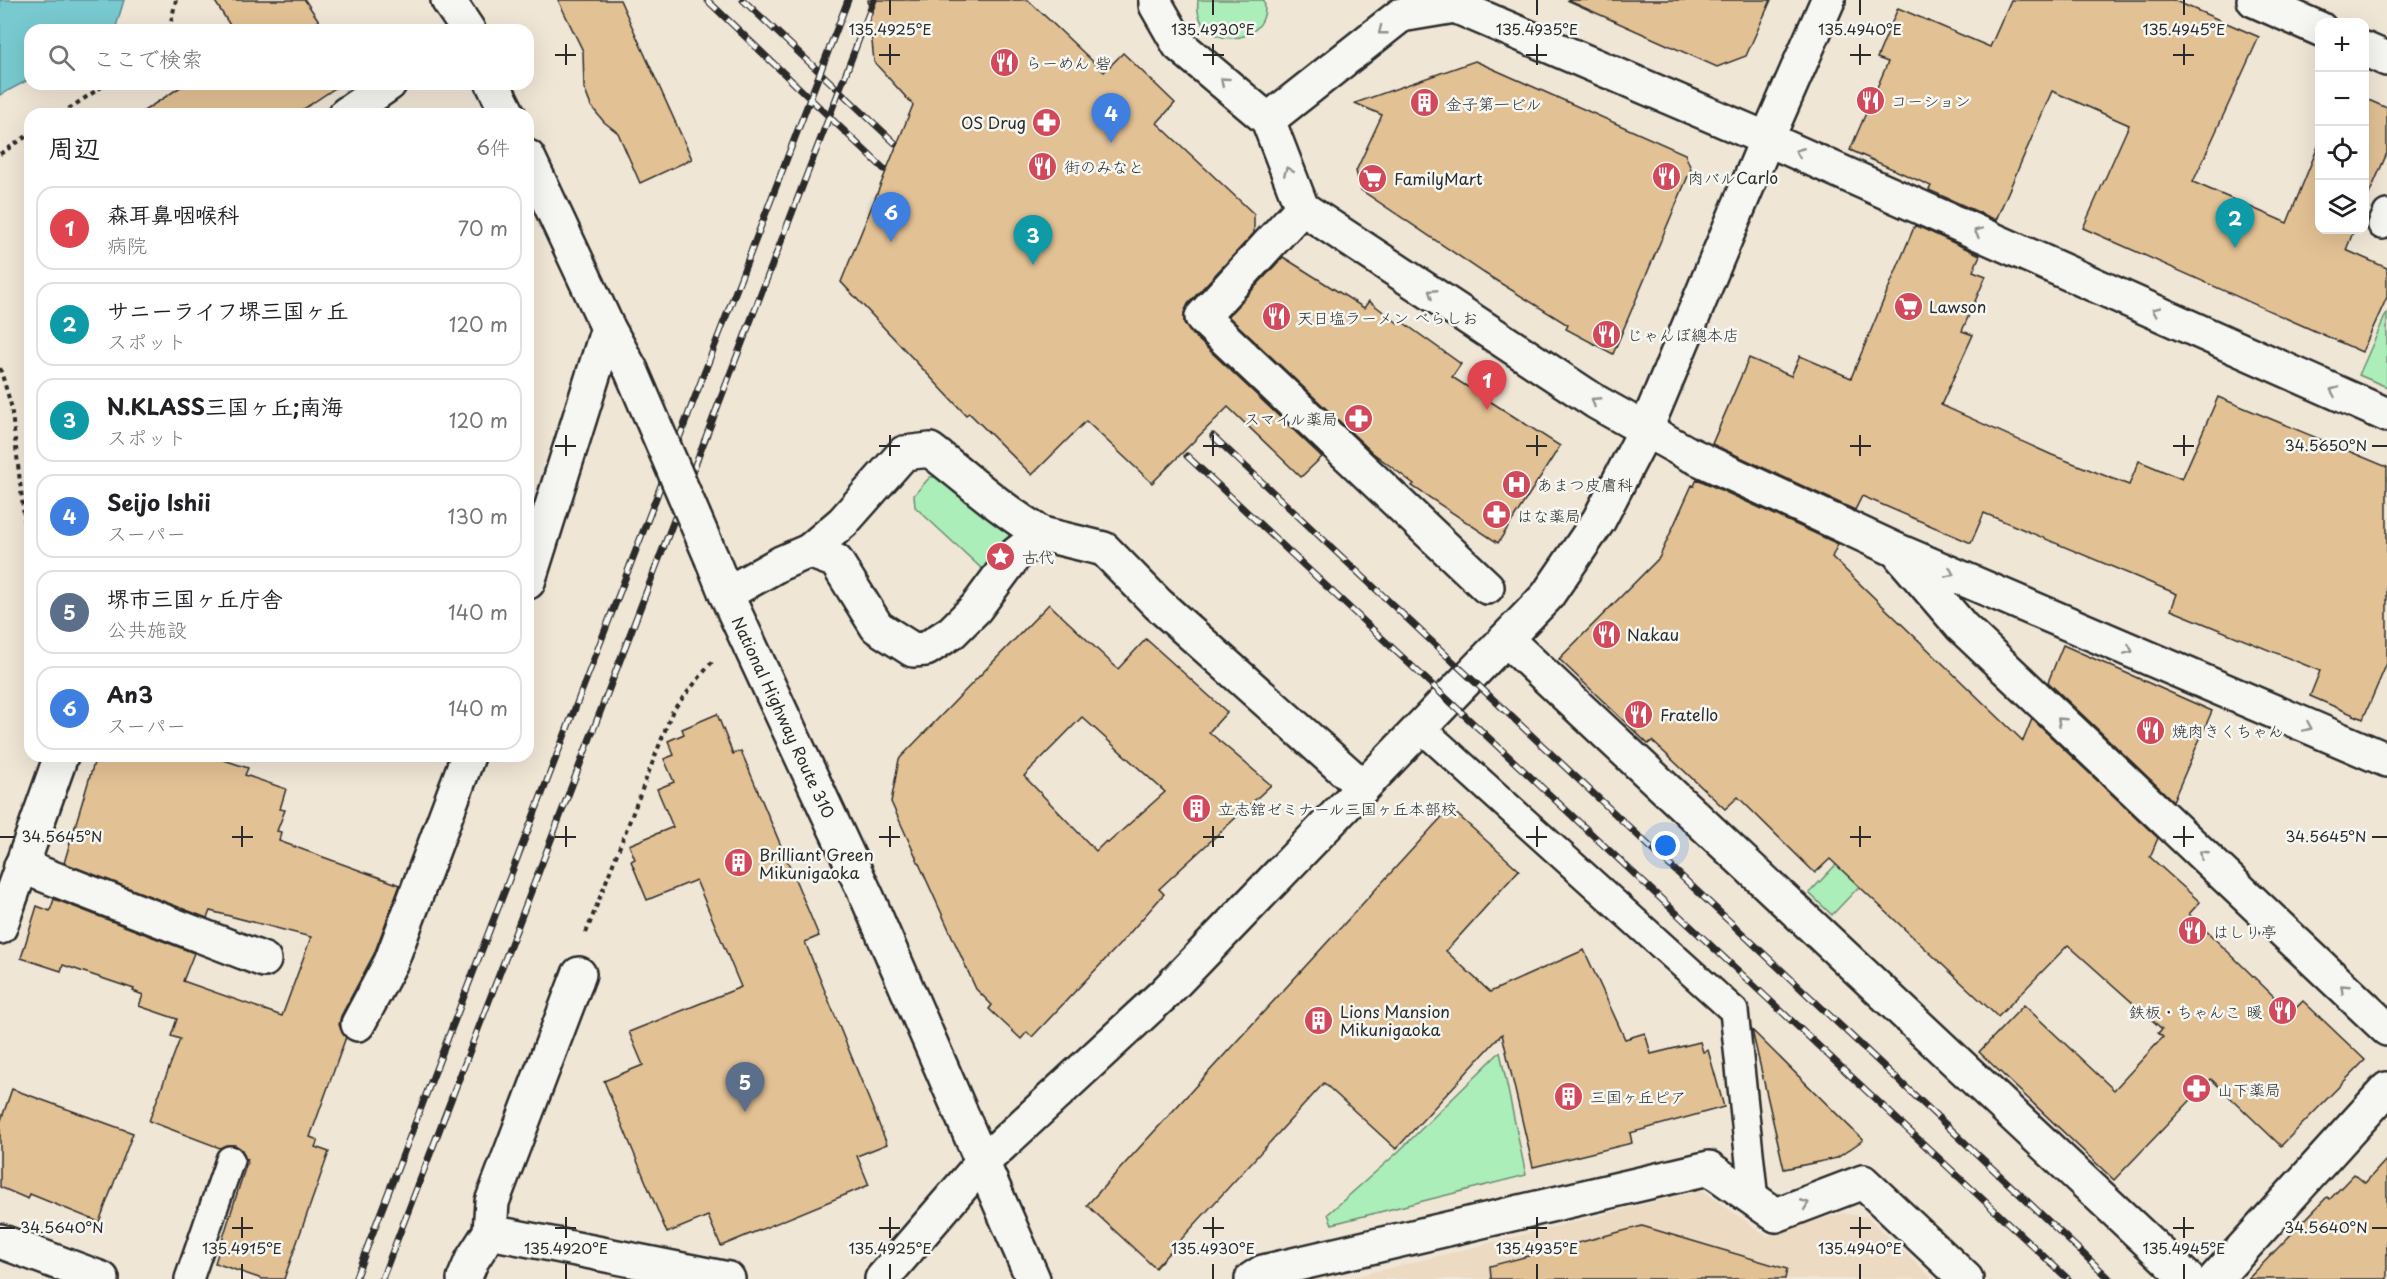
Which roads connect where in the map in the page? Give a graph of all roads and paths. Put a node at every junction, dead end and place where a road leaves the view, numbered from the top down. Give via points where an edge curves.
1 (176, 0) edge
2 (448, 0) edge
3 (1156, 0) edge
4 (1828, 0) edge
5 (2254, 0) edge
6 (1448, 3) edge
7 (170, 24) edge
8 (464, 24) edge
9 (2315, 27) edge
10 (2369, 51) edge
11 (2387, 59) edge
12 (97, 90) edge
13 (380, 90) edge
14 (497, 90) edge
15 (70, 108) edge
16 (355, 108) edge
17 (505, 108) edge
18 (1268, 120) junction
19 (24, 138) edge
20 (1767, 139) junction
21 (0, 154) edge
22 (534, 171) edge
23 (1302, 208) junction
24 (608, 328) junction
25 (0, 368) edge
26 (2387, 415) edge
27 (1645, 431) junction
28 (24, 513) edge
29 (1042, 534) junction
30 (1896, 550) junction
31 (809, 551) junction
32 (534, 563) edge
33 (1487, 587) dead end
34 (726, 594) junction
35 (1506, 639) junction
36 (712, 662) dead end
37 (1420, 727) junction
38 (2387, 760) edge
39 (59, 762) edge
40 (466, 762) edge
41 (1363, 787) junction
42 (21, 866) junction
43 (0, 927) edge
44 (264, 960) dead end
45 (579, 974) joint
46 (358, 1024) dead end
47 (2387, 1029) edge
48 (2387, 1089) edge
49 (230, 1160) dead end
50 (982, 1163) junction
51 (1754, 1200) junction
52 (490, 1232) junction
53 (0, 1241) edge
54 (102, 1279) edge
55 (189, 1279) edge
56 (464, 1279) edge
57 (729, 1279) edge
58 (882, 1279) edge
59 (1033, 1279) edge
60 (1252, 1279) edge
61 (1966, 1279) edge
62 (2188, 1279) edge
63 (2215, 1279) edge

1 - 7 path
2 - 8 main road
18 -> 3 main road via 1179,45
4 - 20 main road
5 - 9 main road
6 -> 18 main road via 1401,15
6 - 20 main road
10 - 11 main road
12 - 15 path
13 - 16 main road
14 - 17 main road
23 -> 18 main road
19 - 21 path
26 -> 20 main road
20 - 27 main road
22 - 24 main road, National Highway Route 310
27 -> 23 main road
23 - 33 main road via 1202,317
24 - 32 main road
24 - 34 main road, National Highway Route 310, bridge via 631,370
25 - 28 path via 12,405
27 - 30 main road
27 - 35 main road via 1599,520 1547,596
29 - 31 main road via 1016,519 930,450 904,453 843,522
29 - 31 main road via 1016,554 976,608 952,632 926,649 914,650 877,627 836,561
29 - 41 main road via 1104,549 1158,604
30 -> 38 main road
47 -> 30 main road via 1962,627
31 - 34 main road
34 - 50 main road, National Highway Route 310 via 868,898
35 - 37 main road
35 - 62 main road
36 - 45 path via 673,710 576,956
37 - 41 main road
37 - 51 lane via 1734,1011
39 - 42 main road
40 - 46 main road via 391,962
41 - 50 main road via 1165,993
42 - 43 main road
42 - 44 main road
45 - 52 main road via 542,1096 492,1202
48 - 63 main road
49 - 55 lane
50 - 58 main road
50 - 59 main road, National Highway Route 310
51 - 60 main road via 1709,1168 1263,1272
51 -> 61 main road via 1776,1215 1863,1182
52 - 56 main road
52 - 57 main road via 649,1254
53 - 54 main road

